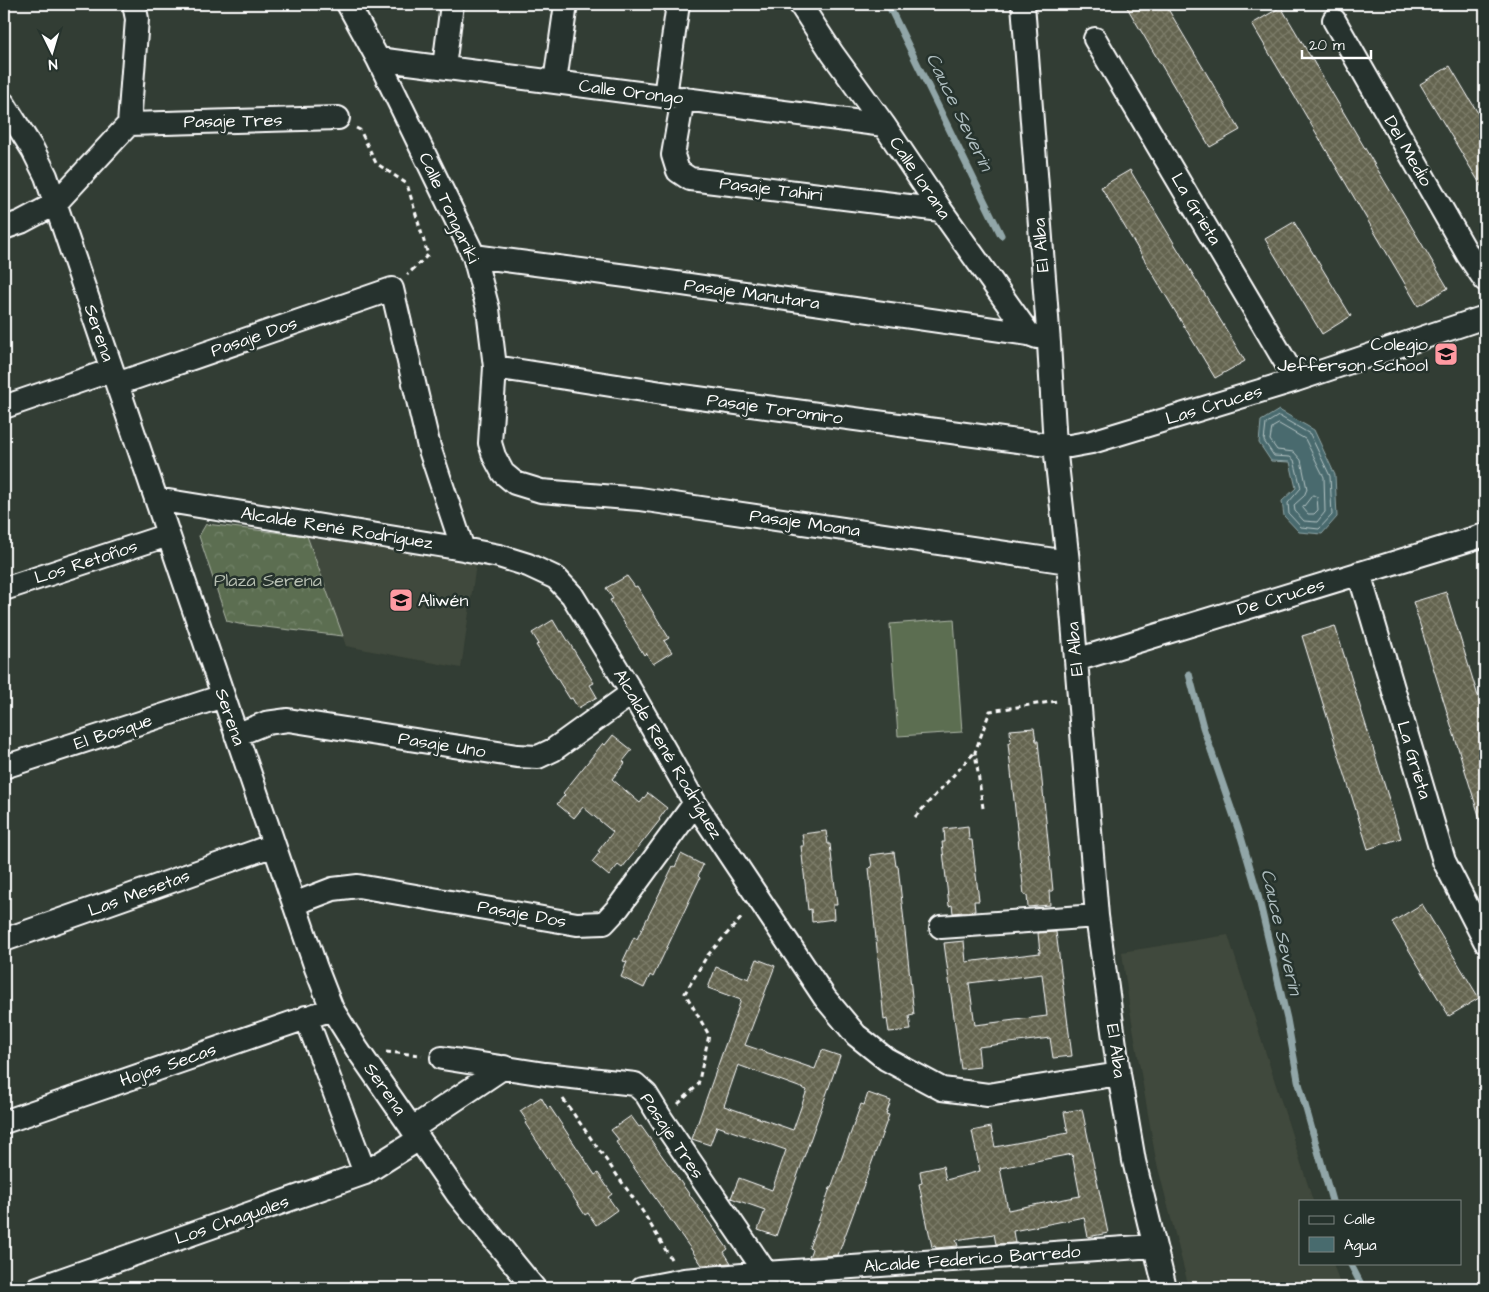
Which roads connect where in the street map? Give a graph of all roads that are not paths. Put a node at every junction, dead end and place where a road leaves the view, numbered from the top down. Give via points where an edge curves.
1 (134, 4) edge
2 (348, 4) edge
3 (452, 4) edge
4 (566, 4) edge
5 (678, 4) edge
6 (800, 4) edge
7 (1022, 4) edge
8 (1334, 20) dead end
9 (1095, 39) dead end
10 (378, 59) junction
11 (444, 67) junction
12 (556, 82) junction
13 (674, 97) junction
14 (4, 104) edge
15 (338, 118) road end
16 (129, 124) junction
17 (884, 125) junction
18 (55, 204) junction
19 (941, 210) junction
20 (4, 228) edge
21 (474, 256) junction
22 (1485, 280) edge
23 (1485, 318) edge
24 (1039, 338) junction
25 (495, 368) junction
26 (114, 377) junction
27 (1296, 380) junction
28 (4, 407) edge
29 (1055, 446) junction
30 (541, 490) joint
31 (156, 499) junction
32 (168, 535) junction
33 (1485, 535) edge
34 (464, 549) junction
35 (1068, 562) junction
36 (1359, 573) junction
37 (4, 589) edge
38 (1076, 660) junction
39 (632, 693) junction
40 (223, 696) junction
41 (236, 735) junction
42 (4, 767) edge
43 (695, 803) junction
44 (274, 845) junction
45 (294, 904) junction
46 (1097, 916) junction
47 (940, 927) dead end
48 (4, 940) edge
49 (1485, 941) edge
50 (332, 1009) junction
51 (306, 1017) junction
52 (442, 1058) road end
53 (504, 1067) junction
54 (1119, 1074) junction
55 (4, 1122) edge
56 (416, 1133) junction
57 (365, 1173) junction
58 (1154, 1246) junction
59 (766, 1273) junction
60 (38, 1288) edge
61 (534, 1288) edge
62 (642, 1288) edge
63 (1165, 1288) edge

1 - 16 street via 137,19
2 - 10 street, Calle Tongariki
3 - 11 street
4 - 12 street
5 - 13 street, Pasaje Tahiri
6 - 17 street, Calle Iorana
7 - 24 street, El Alba
8 - 22 street, Del Medio
9 - 27 street, La Grieta
10 - 11 street, Calle Orongo
10 - 21 street, Calle Tongariki
11 - 12 street, Calle Orongo
12 - 13 street, Calle Orongo
13 - 17 street, Calle Orongo
13 - 19 street, Pasaje Tahiri via 673,155 678,171 690,179
14 - 18 street, Serena via 33,150
15 - 16 street, Pasaje Tres
16 - 18 street
17 - 19 street, Calle Iorana
18 - 20 street
18 - 26 street, Serena
19 - 24 street, Calle Iorana
21 - 24 street, Pasaje Manutara
21 - 25 street, Calle Tongariki via 488,309
23 - 27 street, Las Cruces
24 - 29 street, El Alba
25 - 29 street, Pasaje Toromiro
25 - 30 street, Calle Tongariki via 490,443 494,456 503,473 515,483
26 - 28 street, Pasaje Dos
26 - 31 street, Serena
26 - 34 street, Pasaje Dos via 392,289 429,447
27 - 29 street, Las Cruces via 1092,442
29 - 35 street, El Alba
30 - 35 street, Pasaje Moana via 640,499
31 - 32 street, Serena
31 - 34 street, Alcalde René Rodríguez
32 - 37 street, Los Retoños
32 - 40 street, Serena
33 - 36 street, De Cruces
34 - 39 street, Alcalde René Rodríguez via 506,558 556,578 572,595
35 - 38 street, El Alba
36 - 38 street, De Cruces
36 - 49 street, La Grieta via 1444,861
38 - 46 street, El Alba
39 - 41 street, Pasaje Uno via 538,758 288,720 266,723
39 - 43 street, Alcalde René Rodríguez
40 - 41 street, Serena
40 - 42 street, El Bosque
41 - 44 street, Serena
43 - 45 street, Pasaje Dos via 604,923 577,924 358,886 332,889
43 - 54 street, Alcalde René Rodríguez via 825,998 856,1035 886,1059 942,1089 988,1095
44 - 45 street, Serena
44 - 48 street, Las Mesetas
45 - 50 street, Serena
46 - 47 street
46 - 54 street, El Alba
50 - 51 street, Hojas Secas
50 - 56 street, Serena
51 - 55 street, Hojas Secas
51 - 57 street
52 - 53 street, Pasaje Tres
53 - 56 street
53 - 59 street, Pasaje Tres via 635,1084 646,1094
54 - 58 street, El Alba via 1134,1161
56 - 57 street, Los Chaguales
56 - 61 street, Serena via 458,1195
57 - 60 street, Los Chaguales
58 - 59 street, Alcalde Federico Barredo
58 - 63 street, El Alba
59 - 62 street, Alcalde Federico Barredo via 684,1280

